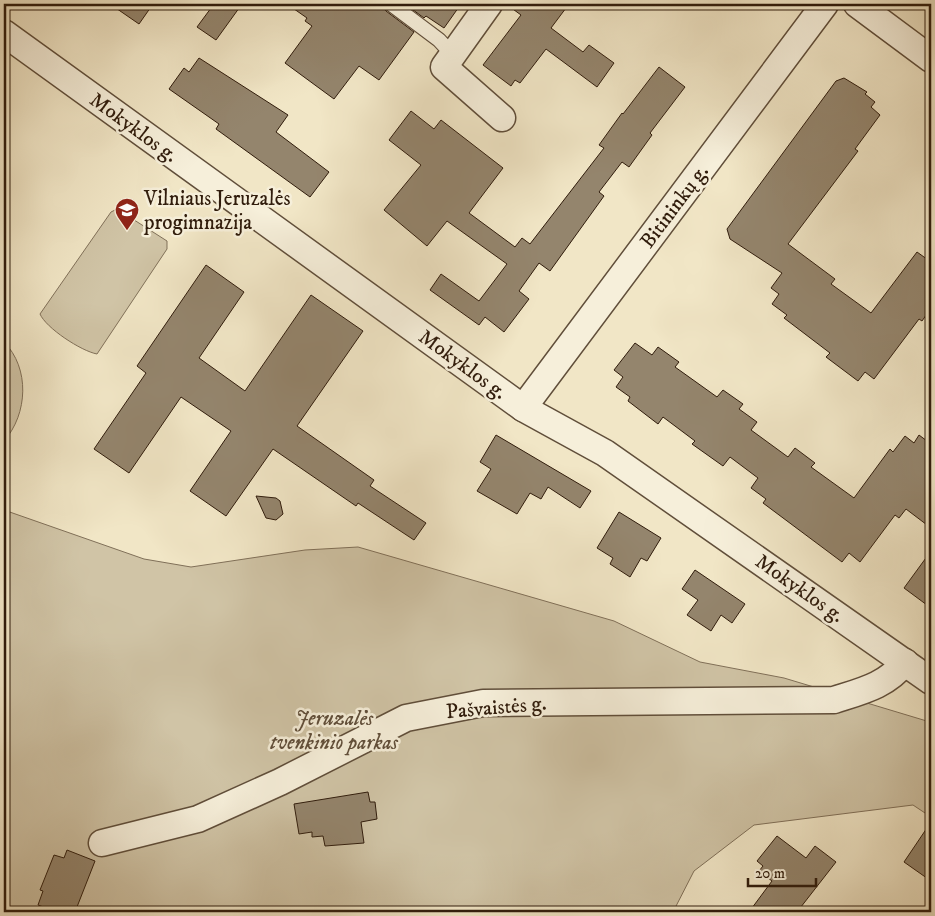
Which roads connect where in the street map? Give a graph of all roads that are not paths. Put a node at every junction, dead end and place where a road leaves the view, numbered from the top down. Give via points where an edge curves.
1 (391, 4) edge
2 (490, 4) edge
3 (825, 4) edge
4 (857, 4) edge
5 (4, 33) edge
6 (453, 55) junction
7 (931, 59) edge
8 (502, 118) dead end
9 (523, 408) junction
10 (905, 662) junction
11 (931, 681) edge
12 (102, 843) dead end

1 - 6 lane via 439,40
2 - 6 street
3 - 9 street, Bitininkų g.
4 - 7 street
5 - 9 street, Mokyklos g.
6 - 8 street via 444,67
9 - 10 street, Mokyklos g. via 604,453
10 - 11 street, Mokyklos g.
10 - 12 street, Pašvaistės g. via 894,676 834,700 483,703 406,718 280,782 198,819

